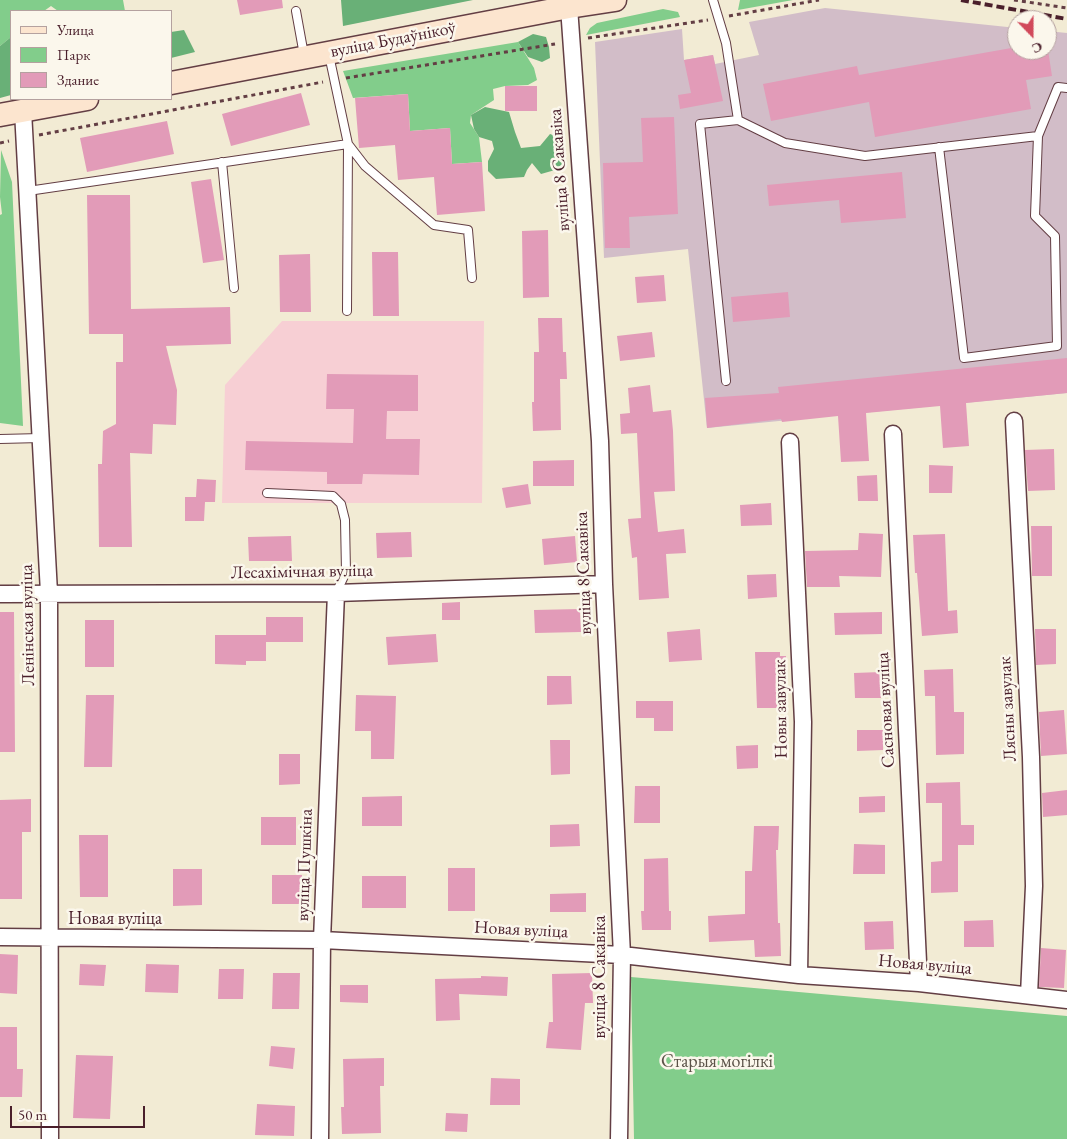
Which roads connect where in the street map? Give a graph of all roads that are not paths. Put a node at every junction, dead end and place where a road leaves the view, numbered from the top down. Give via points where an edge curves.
1 (615, 0) edge
2 (713, 0) edge
3 (569, 7) junction
4 (296, 11) dead end
5 (328, 53) junction
6 (305, 57) junction
7 (172, 83) edge
8 (1067, 88) edge
9 (82, 100) edge
10 (23, 111) junction
11 (0, 115) edge
12 (738, 120) junction
13 (1038, 136) junction
14 (348, 144) junction
15 (939, 147) junction
16 (222, 162) junction
17 (28, 192) junction
18 (472, 278) dead end
19 (234, 288) dead end
20 (347, 311) dead end
21 (726, 381) dead end
22 (1014, 421) dead end
23 (893, 434) dead end
24 (41, 438) junction
25 (0, 439) edge
26 (790, 442) dead end
27 (267, 493) dead end
28 (604, 584) junction
29 (336, 593) junction
30 (0, 594) edge
31 (49, 594) junction
32 (0, 937) edge
33 (50, 938) junction
34 (322, 940) junction
35 (622, 955) junction
36 (799, 975) junction
37 (919, 983) junction
38 (1029, 994) junction
39 (1067, 1000) edge
40 (50, 1139) edge
41 (320, 1139) edge
42 (619, 1139) edge

1 - 3 main road, вуліца Будаўнікоў
2 - 12 lane via 730,60
3 - 5 main road, вуліца Будаўнікоў
3 - 28 street, вуліца 8 Сакавіка via 600,441
4 - 6 lane
5 - 6 main road, вуліца Будаўнікоў
5 - 14 lane
6 - 7 main road, вуліца Будаўнікоў
8 - 13 lane via 1058,87
9 - 10 main road
10 - 11 main road
10 - 17 street, Ленінская вуліца
12 - 15 lane via 785,143 865,156
12 - 21 lane via 700,124
13 - 15 lane
13 - 15 lane via 1035,216 1054,236 1057,346 964,358
14 - 16 lane
14 - 18 lane via 365,166 434,225 468,230
14 - 20 lane
16 - 17 lane
16 - 19 lane
17 - 24 street, Ленінская вуліца
22 - 38 street, Лясны завулак via 1031,757 1034,886
23 - 37 street, Сасновая вуліца
24 - 25 lane
24 - 31 street, Ленінская вуліца
26 - 36 street, Новы завулак via 803,722
27 - 29 lane via 333,496 341,504 345,520 346,572
28 - 29 street, Лесахімічная вуліца
28 - 35 street, вуліца 8 Сакавіка
29 - 31 street, Лесахімічная вуліца
29 - 34 street, вуліца Пушкіна
30 - 31 street, Лесахімічная вуліца
31 - 33 street, Ленінская вуліца
32 - 33 street, Новая вуліца
33 - 34 street, Новая вуліца
33 - 40 street, Ленінская вуліца
34 - 35 street, Новая вуліца
34 - 41 street, вуліца Пушкіна
35 - 36 street, Новая вуліца
35 - 42 street, вуліца 8 Сакавіка
36 - 37 street, Новая вуліца
37 - 38 street, Новая вуліца
38 - 39 street, Новая вуліца

